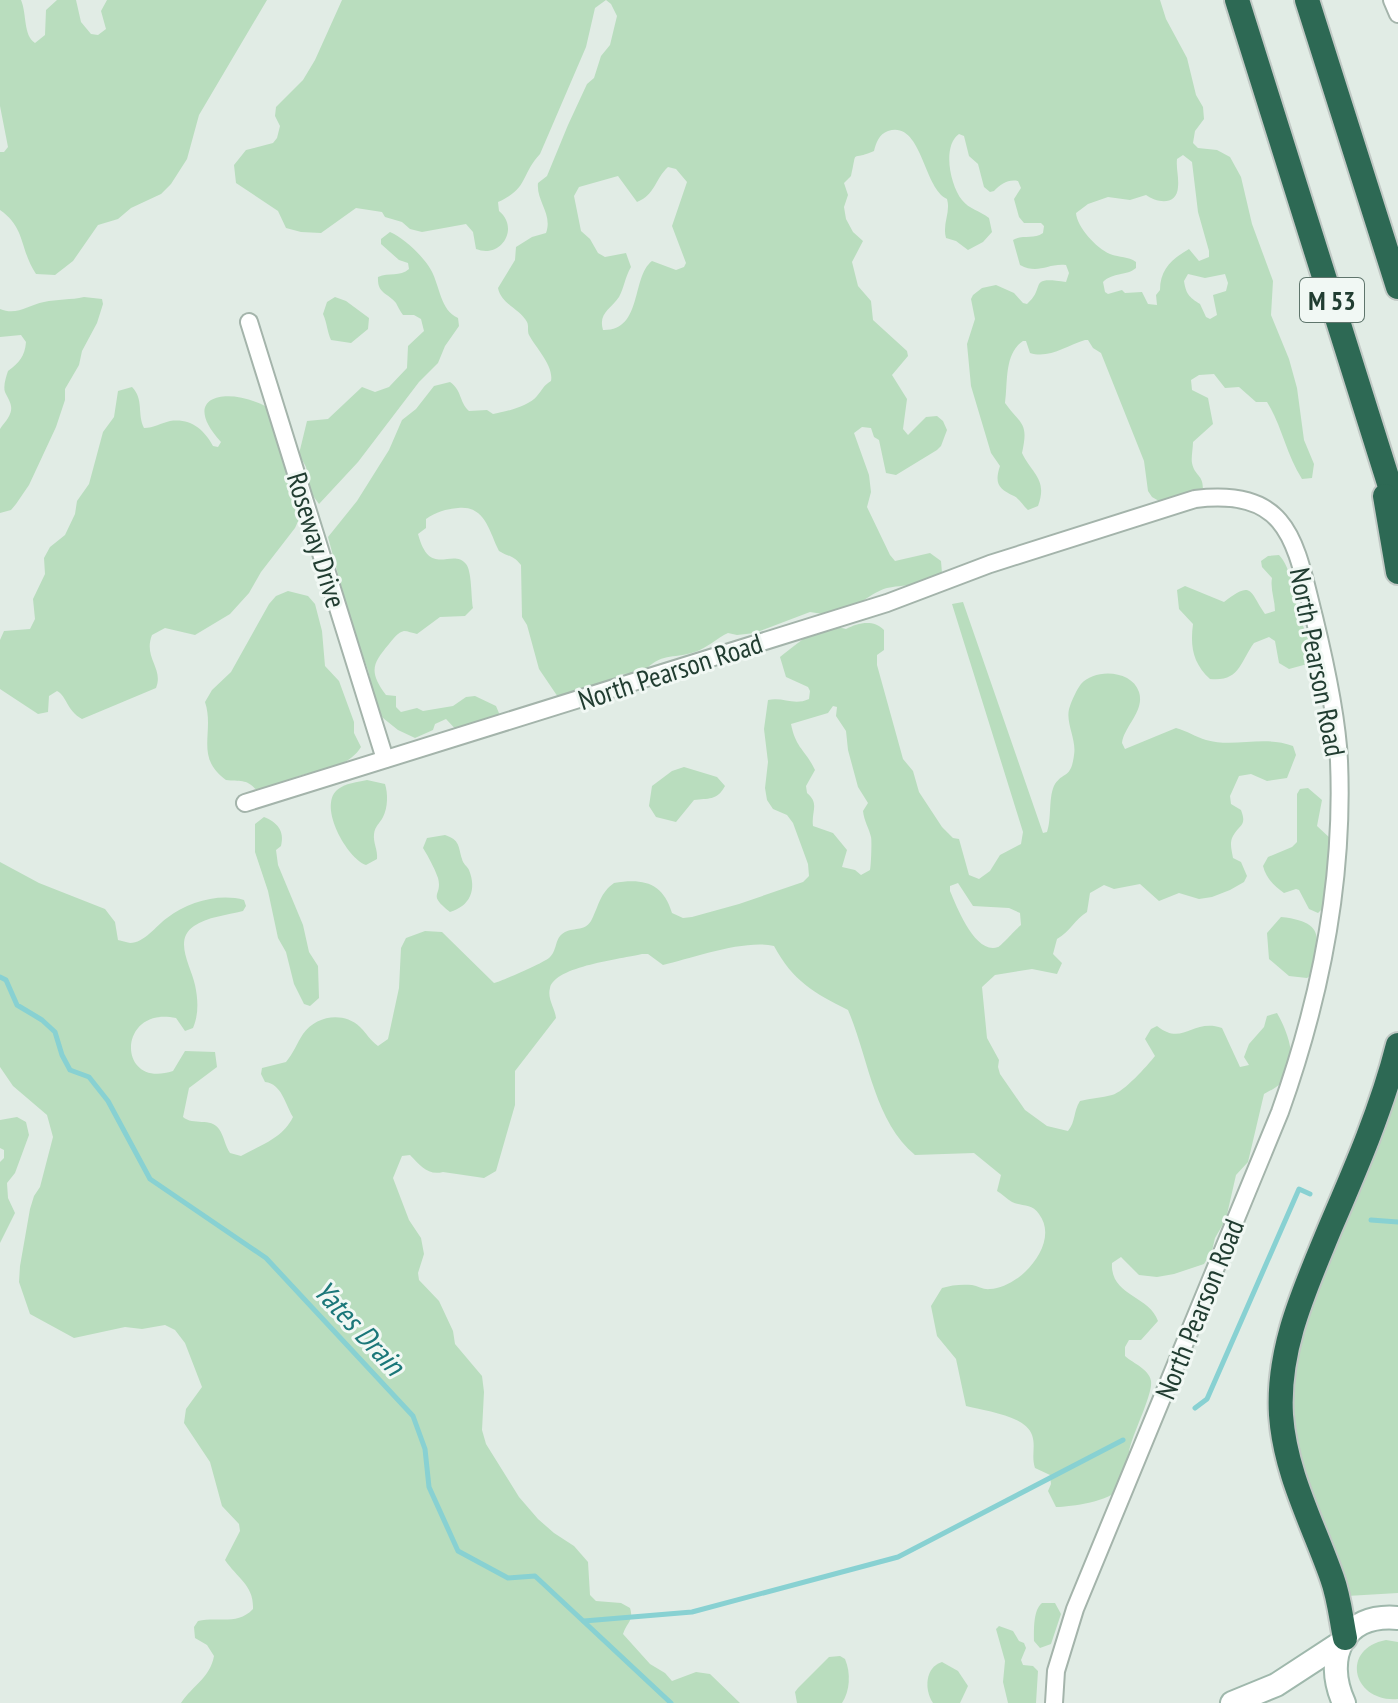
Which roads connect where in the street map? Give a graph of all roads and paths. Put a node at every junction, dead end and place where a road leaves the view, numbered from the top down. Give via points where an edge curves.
1 (1237, 0) edge
2 (1307, 0) edge
3 (1392, 0) edge
4 (1398, 14) edge
5 (1398, 287) edge
6 (249, 322) dead end
7 (1377, 446) junction
8 (1398, 512) edge
9 (1398, 572) edge
10 (385, 759) junction
11 (245, 803) dead end
12 (1398, 1045) edge
13 (1398, 1618) edge
14 (1343, 1640) junction
15 (1054, 1703) edge
16 (1232, 1703) edge
17 (1344, 1703) edge

1 - 7 highway, M 53
2 - 5 highway, M 53
3 - 4 street
6 - 10 street, Roseway Drive
7 - 8 highway, M 53
7 - 9 highway
10 - 11 street, North Pearson Road
10 - 15 street, North Pearson Road via 887,603 1195,499 1238,498 1261,506 1280,521 1296,547 1323,655 1339,758 1339,836 1323,963 1304,1046 1280,1112 1075,1609 1056,1671
12 - 14 highway via 1369,1134 1298,1306 1281,1383 1289,1462 1333,1581
13 - 14 main road via 1369,1620
14 - 16 main road via 1276,1685
14 - 17 main road via 1334,1675

